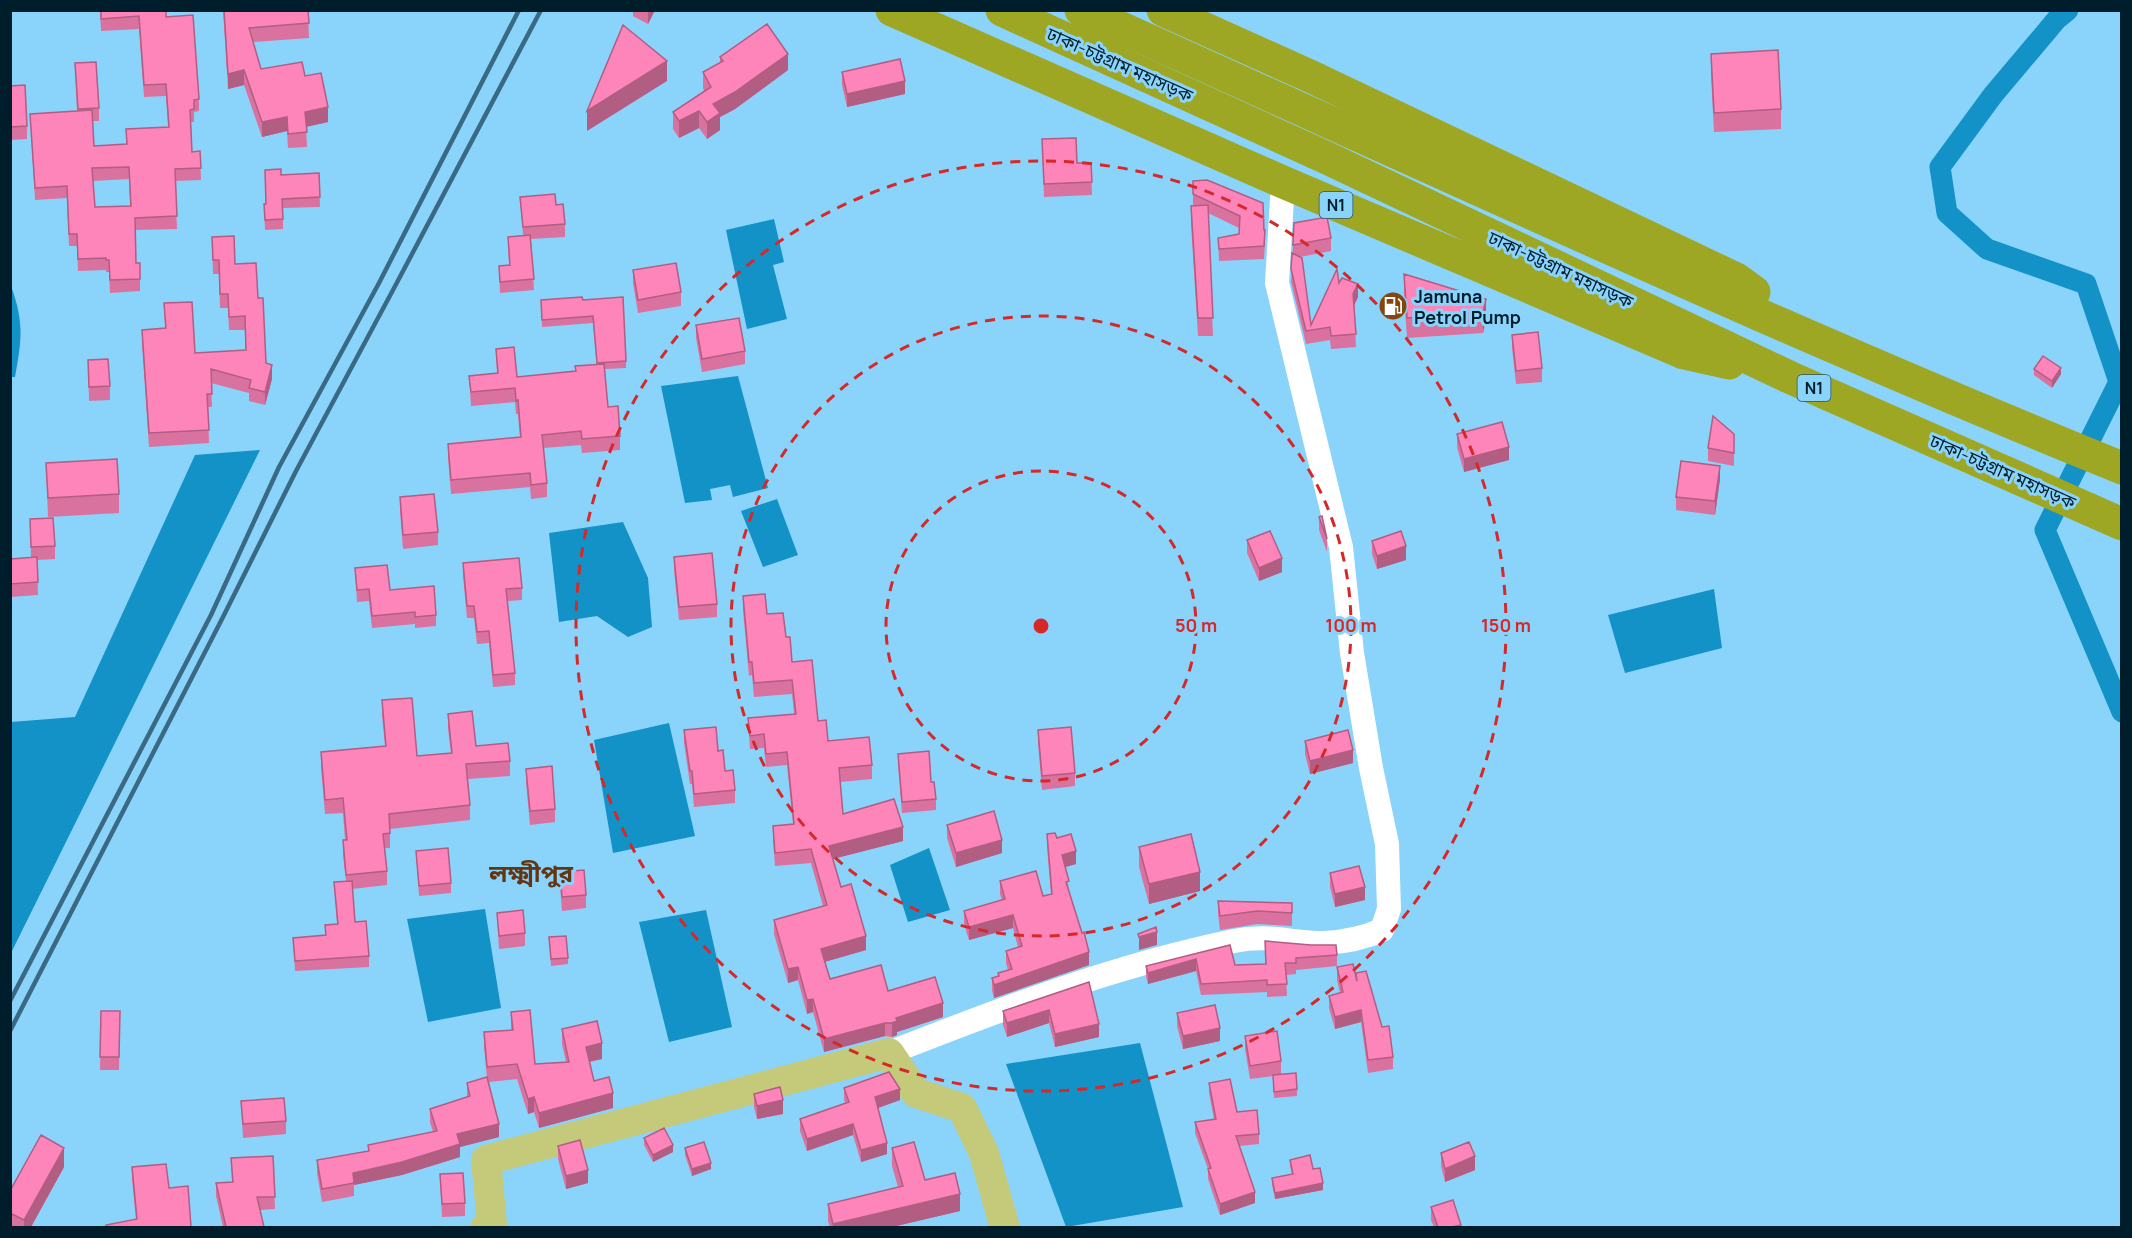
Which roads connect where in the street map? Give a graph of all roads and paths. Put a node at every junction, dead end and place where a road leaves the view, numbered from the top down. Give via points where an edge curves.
1 (892, 10) edge
2 (1002, 10) edge
3 (1082, 10) edge
4 (1162, 10) edge
5 (1283, 182) junction
6 (1827, 344) junction
7 (1789, 377) junction
8 (2121, 468) edge
9 (2121, 524) edge
10 (889, 1053) junction
11 (485, 1227) edge
12 (1005, 1227) edge

1 - 5 highway, N1
2 - 7 highway, ঢাকা-চট্টগ্রাম মহাসড়ক / N1 via 1327,158
3 - 6 highway, ঢাকা-চট্টগ্রাম মহাসড়ক
4 - 6 highway via 1736,279
5 - 7 highway, N1 via 1684,353
5 - 10 street via 1277,283 1341,547 1352,653 1387,844 1387,920 1382,930 1367,937 1335,942 1255,938 1178,953 999,1010
6 - 8 highway, ঢাকা-চট্টগ্রাম মহাসড়ক
7 - 9 highway, ঢাকা-চট্টগ্রাম মহাসড়ক / N1
10 - 11 main road via 486,1160 492,1224
10 - 12 main road via 916,1093 962,1108 984,1153

